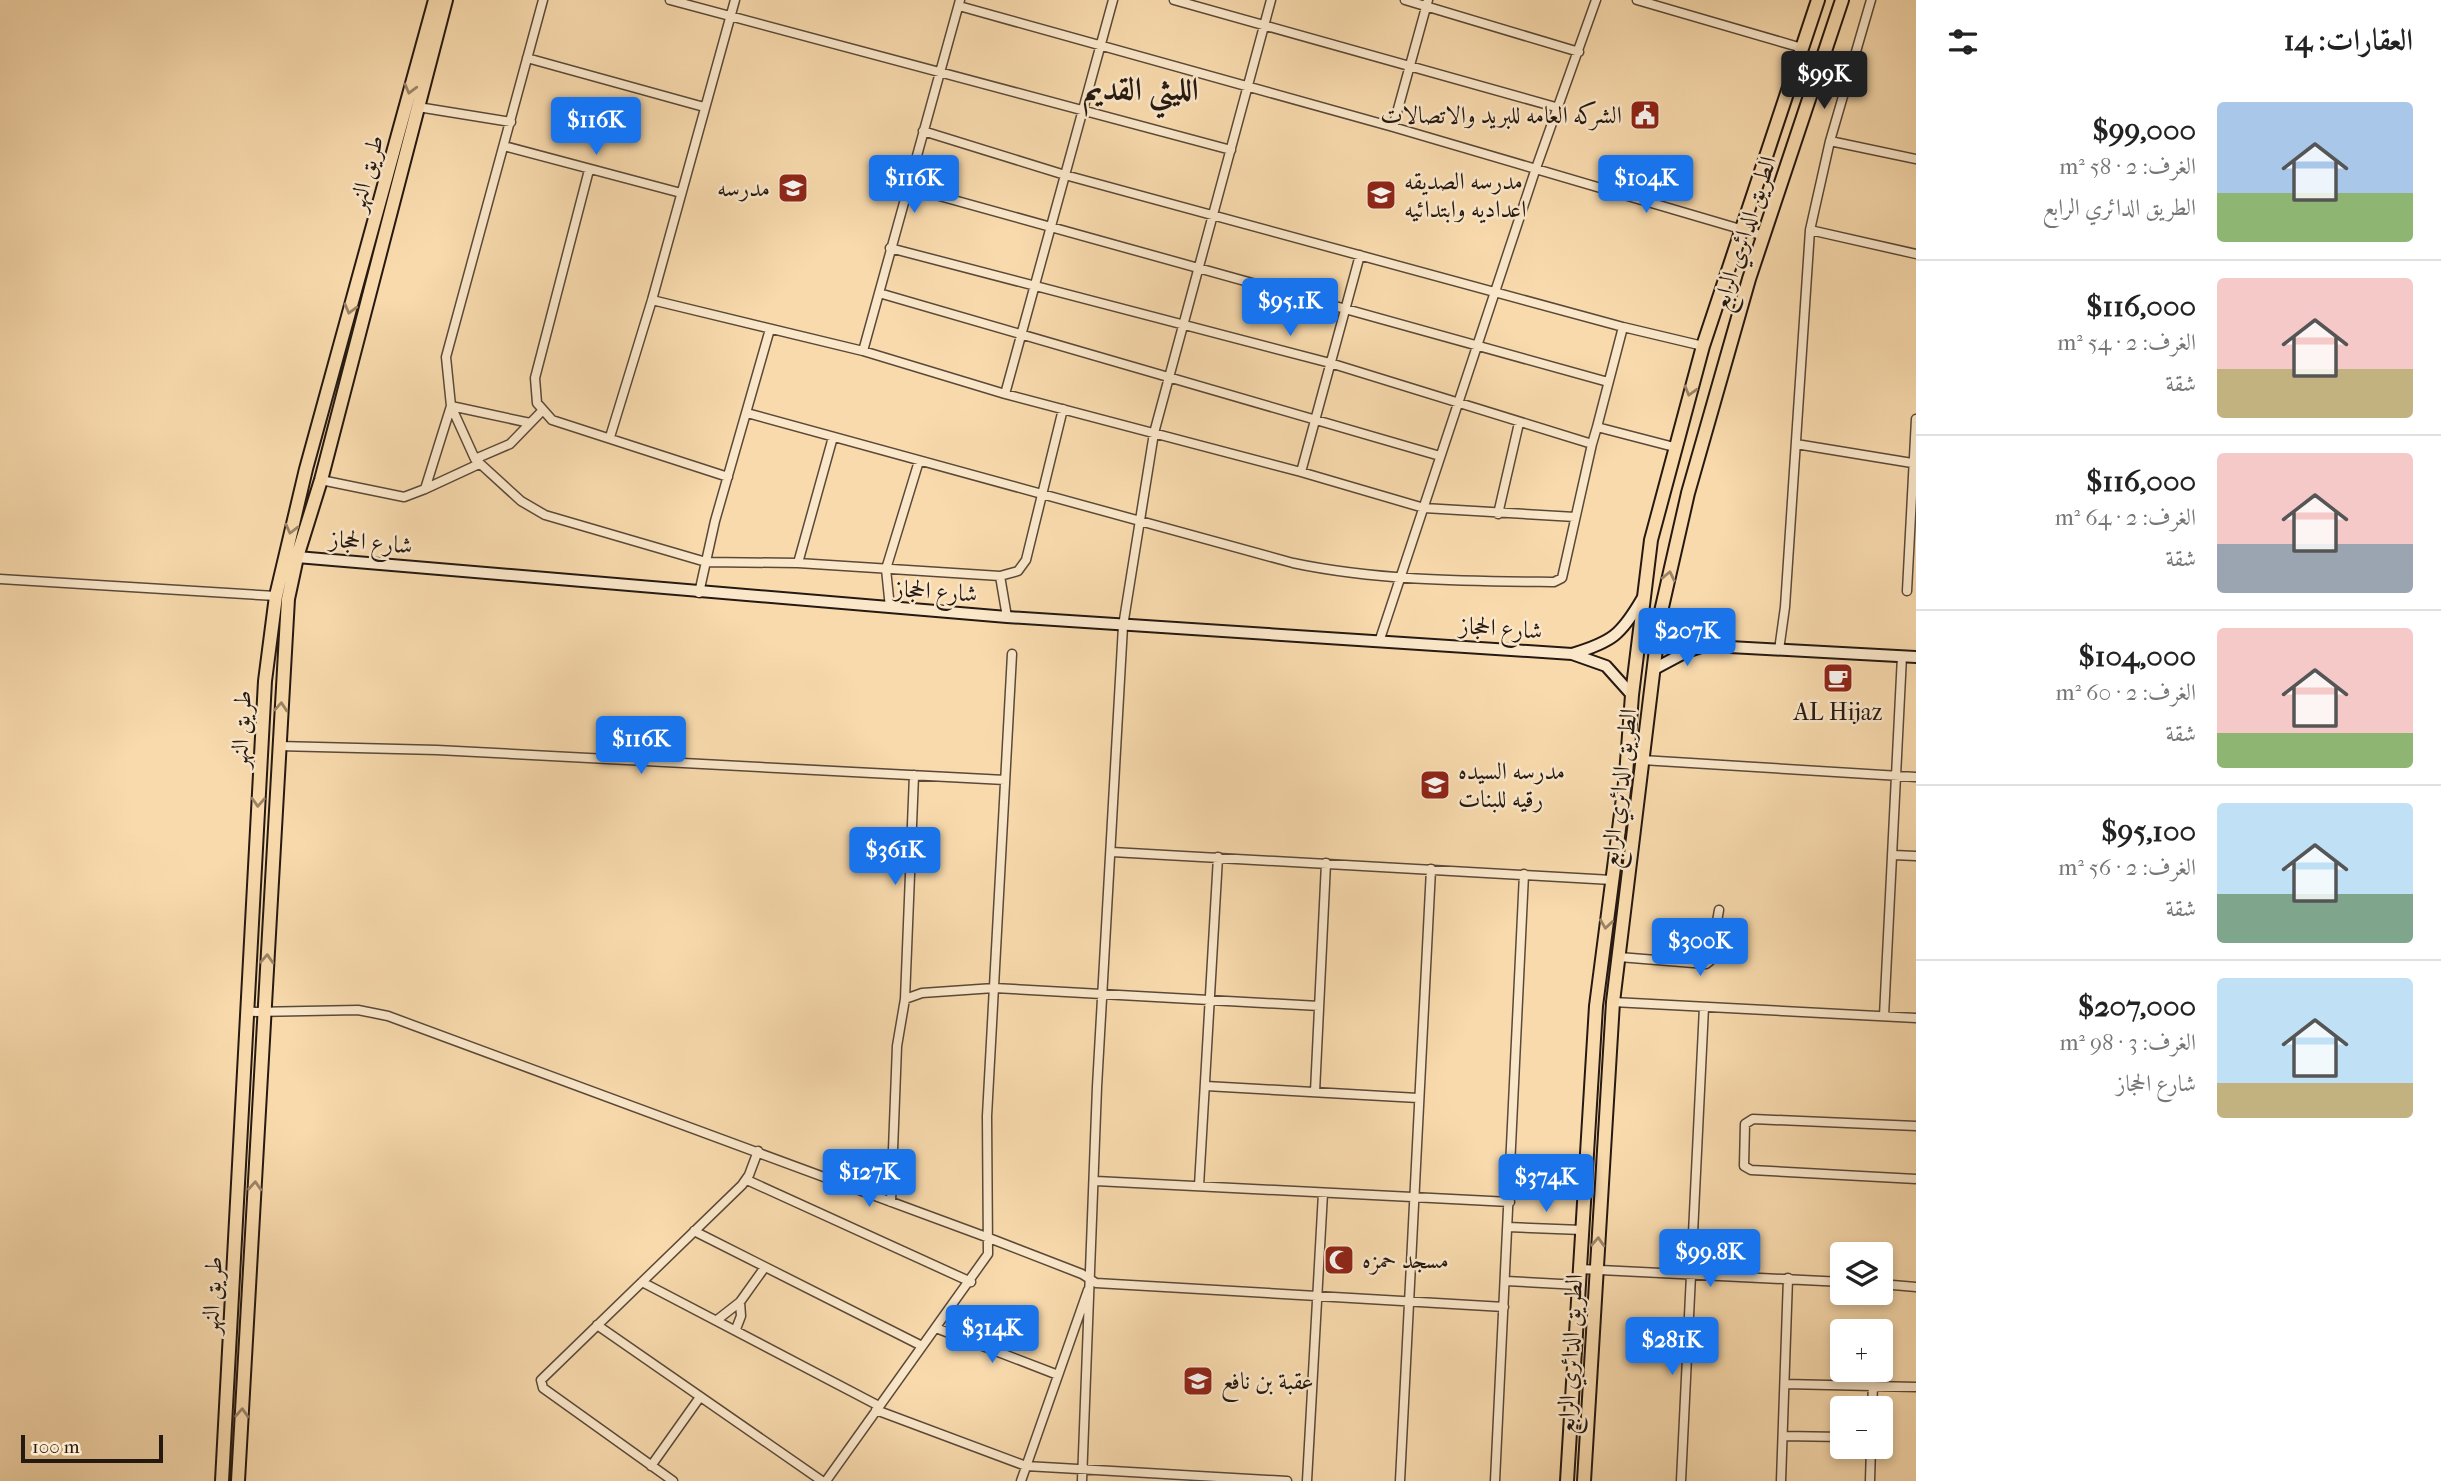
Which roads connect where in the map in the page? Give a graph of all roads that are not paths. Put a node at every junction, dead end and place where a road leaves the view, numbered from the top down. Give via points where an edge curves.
1 (435, 0) edge
2 (446, 0) edge
3 (543, 0) edge
4 (670, 0) edge
5 (734, 0) edge
6 (1112, 0) edge
7 (1174, 0) edge
8 (1271, 0) edge
9 (1405, 0) edge
10 (1596, 0) edge
11 (1637, 0) edge
12 (1818, 0) edge
13 (1842, 0) edge
14 (1871, 0) edge
15 (959, 3) edge
16 (1427, 3) edge
17 (730, 16) junction
18 (1265, 26) junction
19 (1102, 45) junction
20 (1802, 48) junction
21 (1579, 52) junction
22 (527, 58) junction
23 (1411, 67) junction
24 (940, 72) junction
25 (1248, 88) junction
26 (418, 107) junction
27 (704, 107) junction
28 (1559, 108) junction
29 (1083, 110) junction
30 (511, 122) junction
31 (1393, 127) junction
32 (923, 131) junction
33 (1830, 141) junction
34 (503, 146) junction
35 (1231, 150) junction
36 (1916, 159) edge
37 (589, 170) junction
38 (1535, 171) junction
39 (1065, 175) junction
40 (907, 187) junction
41 (681, 193) junction
42 (1214, 214) junction
43 (1051, 228) junction
44 (1741, 228) junction
45 (1810, 230) junction
46 (1764, 236) junction
47 (890, 248) junction
48 (1916, 254) edge
49 (1360, 255) junction
50 (1199, 268) junction
51 (1036, 287) junction
52 (1497, 292) junction
53 (878, 293) junction
54 (652, 300) junction
55 (1345, 309) junction
56 (1183, 326) junction
57 (1623, 327) junction
58 (770, 330) junction
59 (1022, 335) junction
60 (1479, 345) junction
61 (1703, 346) junction
62 (863, 351) junction
63 (1330, 363) junction
64 (1169, 375) junction
65 (1608, 382) junction
66 (1005, 394) junction
67 (1459, 404) junction
68 (451, 406) junction
69 (1063, 409) junction
70 (542, 411) junction
71 (747, 413) junction
72 (1316, 419) junction
73 (1916, 419) edge
74 (530, 423) junction
75 (1519, 423) junction
76 (1597, 427) junction
77 (1154, 433) junction
78 (610, 437) junction
79 (833, 437) junction
80 (1592, 443) junction
81 (1796, 444) junction
82 (1674, 447) junction
83 (1440, 456) junction
84 (477, 461) junction
85 (919, 461) junction
86 (1912, 463) junction
87 (1301, 472) junction
88 (728, 477) junction
89 (321, 480) junction
90 (425, 489) junction
91 (1043, 494) junction
92 (1424, 508) junction
93 (1498, 514) junction
94 (1575, 517) junction
95 (1139, 522) junction
96 (1913, 551) edge
97 (297, 557) junction
98 (706, 562) junction
99 (798, 563) junction
100 (886, 569) junction
101 (1000, 576) junction
102 (1403, 576) junction
103 (0, 579) edge
104 (1907, 591) dead end
105 (699, 593) junction
106 (276, 596) junction
107 (1642, 599) junction
108 (890, 608) junction
109 (1007, 617) junction
110 (1659, 622) junction
111 (1123, 626) junction
112 (1379, 642) junction
113 (1711, 646) junction
114 (1779, 650) junction
115 (1012, 654) dead end
116 (1572, 654) junction
117 (1902, 656) junction
118 (1916, 657) edge
119 (1656, 668) junction
120 (1632, 695) junction
121 (278, 746) junction
122 (1643, 760) junction
123 (914, 775) junction
124 (1898, 776) junction
125 (1916, 778) edge
126 (1005, 780) junction
127 (1112, 852) junction
128 (1893, 855) junction
129 (1916, 856) edge
130 (1218, 857) junction
131 (1326, 863) junction
132 (1431, 869) junction
133 (1524, 874) junction
134 (1612, 880) junction
135 (1719, 910) dead end
136 (1619, 957) junction
137 (994, 988) junction
138 (1103, 996) junction
139 (905, 999) junction
140 (1209, 1002) junction
141 (1612, 1002) junction
142 (1318, 1006) junction
143 (1704, 1007) junction
144 (264, 1011) junction
145 (248, 1012) junction
146 (1884, 1016) junction
147 (1916, 1018) edge
148 (1206, 1086) junction
149 (1315, 1091) junction
150 (1418, 1098) junction
151 (1916, 1126) edge
152 (758, 1151) junction
153 (1916, 1179) edge
154 (747, 1180) junction
155 (1096, 1181) junction
156 (1199, 1186) junction
157 (1323, 1193) junction
158 (1413, 1198) junction
159 (891, 1202) junction
160 (1510, 1202) junction
161 (1508, 1227) junction
162 (1582, 1230) junction
163 (694, 1231) junction
164 (989, 1238) junction
165 (765, 1267) junction
166 (1580, 1269) junction
167 (1596, 1270) junction
168 (1691, 1274) junction
169 (1788, 1278) junction
170 (1091, 1280) junction
171 (1506, 1280) junction
172 (1830, 1281) edge
173 (642, 1282) junction
174 (971, 1282) junction
175 (1579, 1285) junction
176 (1893, 1285) edge
177 (1916, 1287) edge
178 (1317, 1296) junction
179 (1408, 1301) junction
180 (740, 1302) junction
181 (1504, 1307) junction
182 (717, 1320) junction
183 (597, 1325) junction
184 (936, 1328) junction
185 (736, 1329) junction
186 (922, 1346) junction
187 (1058, 1375) junction
188 (1785, 1384) junction
189 (1873, 1386) junction
190 (1916, 1387) edge
191 (1873, 1396) edge
192 (700, 1397) junction
193 (877, 1408) junction
194 (1783, 1436) junction
195 (1830, 1437) edge
196 (1871, 1459) edge
197 (651, 1465) junction
198 (1026, 1466) junction
199 (1082, 1468) junction
200 (222, 1481) edge
201 (238, 1481) edge
202 (673, 1481) edge
203 (824, 1481) edge
204 (1021, 1481) edge
205 (1082, 1481) edge
206 (1287, 1481) edge
207 (1307, 1481) edge
208 (1400, 1481) edge
209 (1495, 1481) edge
210 (1567, 1481) edge
211 (1584, 1481) edge
212 (1681, 1481) edge
213 (1782, 1481) edge
214 (1870, 1481) edge

1 -> 106 main road, طريق النهر via 306,469
2 - 26 main road, طريق النهر
3 - 22 street
4 - 17 street
5 - 17 street
6 - 19 street
7 - 18 street
8 - 18 street
9 - 16 street
10 - 21 street
11 - 20 street
12 - 20 main road, الطريق الدائري الرابع
13 - 46 main road, الطريق الدائري الرابع
14 - 33 street
15 - 19 street
15 - 24 street
16 - 21 street
16 - 23 street
17 - 24 street
17 - 27 street
18 - 23 street
18 - 25 street
19 - 25 street
19 - 29 street
20 - 44 main road, الطريق الدائري الرابع
21 - 28 street
22 - 27 street
22 - 30 street
23 - 28 street
23 - 31 street
24 - 29 street
24 - 32 street
25 - 31 street
25 - 35 street
26 - 30 street
26 - 89 main road, طريق النهر
27 - 41 street
28 - 38 street
29 - 35 street
29 - 39 street
30 - 34 street
31 - 38 street
32 - 39 street
32 - 40 street
33 - 36 street
33 - 45 street
34 - 37 street
34 - 68 street via 448,341 446,376
35 - 42 street
37 - 41 street
37 - 70 street via 536,378 534,391
38 - 44 street
38 - 52 street
39 - 42 street
39 - 43 street
40 - 43 street
40 - 47 street
41 - 54 street
42 - 49 street
42 - 50 street
43 - 50 street
43 - 51 street
44 - 46 street
44 - 61 main road, الطريق الدائري الرابع
45 - 48 street
45 - 81 street
110 -> 46 main road, الطريق الدائري الرابع via 1688,493
47 - 51 street
47 - 53 street
49 - 52 street
49 - 55 street
50 - 55 street
50 - 56 street
51 - 56 street
51 - 59 street
52 - 57 street
52 - 60 street
53 - 59 street
53 - 62 street
54 - 58 street
54 - 78 street
55 - 60 street
55 - 63 street
56 - 63 street
56 - 64 street
57 - 61 street
57 - 65 street
58 - 62 street
58 - 71 street
59 - 64 street
59 - 66 street
60 - 65 street
60 - 67 street
61 -> 82 main road, الطريق الدائري الرابع
62 - 66 street
63 - 67 street
63 - 72 street
64 - 72 street
64 - 77 street
65 - 76 street
66 - 69 street
67 - 75 street
67 - 83 street
68 - 74 street
68 - 84 street
68 - 90 street
69 - 77 street
69 - 91 street
70 - 74 street
70 - 78 street via 552,420
71 - 79 street
71 - 88 street
72 - 83 street
72 - 87 street
73 - 86 street
74 - 84 street via 510,444
75 - 80 street
75 - 93 street
76 - 80 street
76 - 82 street
77 - 87 street
77 - 95 street
78 - 88 street
79 - 85 street
79 - 99 street
80 - 94 street
81 - 86 street
81 - 114 street
82 - 107 main road, الطريق الدائري الرابع
83 - 92 street
84 - 90 street
84 - 98 street via 521,501 545,515
85 - 91 street
85 - 100 street
86 - 96 street
87 - 92 street
88 - 98 street
89 - 90 street via 404,497
89 - 97 main road, طريق النهر
91 - 95 street
91 - 101 street via 1023,566
92 - 93 street
92 - 102 street
93 - 94 street
94 - 102 street via 1562,578 1554,582
95 - 102 street via 1328,571
95 - 111 street
96 - 104 street
97 - 105 main road, شارع الحجاز
121 -> 97 main road, طريق النهر via 288,599
98 - 99 street
98 - 105 street
99 - 100 street
100 - 101 street
100 - 108 street
101 - 109 street
102 - 112 street
103 - 106 street
105 - 108 main road, شارع الحجاز
106 -> 145 main road, طريق النهر via 265,681
107 - 116 main road, شارع الحجاز via 1607,643
107 - 120 main road, الطريق الدائري الرابع
108 - 109 main road, شارع الحجاز
109 - 111 main road, شارع الحجاز
110 - 113 main road via 1676,639
110 - 119 main road, الطريق الدائري الرابع
111 - 112 main road, شارع الحجاز
111 - 127 street
112 - 116 main road, شارع الحجاز
113 - 114 main road
113 - 119 main road via 1686,652
114 - 117 main road
115 - 126 street
116 - 120 main road, شارع الحجاز via 1606,666
117 - 118 main road
117 - 124 street
119 - 122 main road, الطريق الدائري الرابع
120 - 134 main road, الطريق الدائري الرابع
121 - 123 street
144 -> 121 main road, طريق النهر
122 - 124 street
122 - 136 main road, الطريق الدائري الرابع
123 - 126 street
123 - 139 street
124 - 125 street
124 - 128 street
126 - 137 street
127 - 130 street
127 - 138 street
128 - 129 street
128 - 146 street
130 - 131 street
130 - 140 street
131 - 132 street
131 - 142 street
132 - 133 street
132 - 150 street
133 - 134 street
133 - 160 street
134 -> 162 main road, الطريق الدائري الرابع via 1596,1006
135 - 136 street via 1706,964
136 - 141 main road, الطريق الدائري الرابع
137 - 138 street
137 - 139 street via 922,993
137 - 164 street via 987,1115
138 - 140 street
138 - 155 street
139 - 159 street via 897,1046
140 - 142 street
140 - 148 street
141 - 143 street
167 -> 141 main road, الطريق الدائري الرابع
142 - 149 street
143 - 146 street
143 - 168 street
144 - 145 street
144 - 152 street via 358,1010 388,1016
201 -> 144 main road, طريق النهر
145 - 200 main road, طريق النهر
146 - 147 street
148 - 149 street
148 - 156 street
149 - 150 street
150 - 158 street
151 - 153 street via 1753,1119 1745,1124 1742,1158 1751,1170
152 - 154 street
152 - 159 street
154 - 163 street
154 - 174 street
155 - 156 street
155 - 170 street
156 - 157 street
157 - 158 street
157 - 178 street
158 - 160 street
158 - 179 street
159 - 164 street
160 - 161 street
161 - 162 street
161 - 171 street
162 - 166 main road, الطريق الدائري الرابع
163 - 165 street
163 - 173 street
164 - 170 street
164 - 174 street via 984,1263
165 - 180 street
165 - 186 street
166 - 167 street
166 - 175 main road, الطريق الدائري الرابع
167 - 168 street
167 - 211 main road, الطريق الدائري الرابع
168 - 169 street
168 - 212 street
169 - 172 street
169 - 188 street
170 - 178 street via 1102,1285
170 - 187 street
170 - 199 street
171 - 175 street
171 - 181 street
173 - 182 street
173 - 183 street
174 - 184 street
175 - 210 main road, الطريق الدائري الرابع
176 - 177 street
178 - 179 street
178 - 207 street
179 - 181 street
179 - 208 street
180 - 182 street
180 - 185 street
181 - 209 street
182 - 185 street
183 - 192 street
183 - 197 street via 543,1377 541,1386
184 - 186 street
184 - 187 street
185 - 193 street
186 - 193 street
187 - 198 street
188 - 189 street
188 - 194 street
189 - 190 street
189 - 191 street
192 - 197 street
192 - 203 street
193 - 198 street
193 - 203 street
194 - 195 street
194 - 213 street
196 - 214 street
197 - 202 street
198 - 199 street
198 - 204 street
199 - 205 street
199 - 206 street

